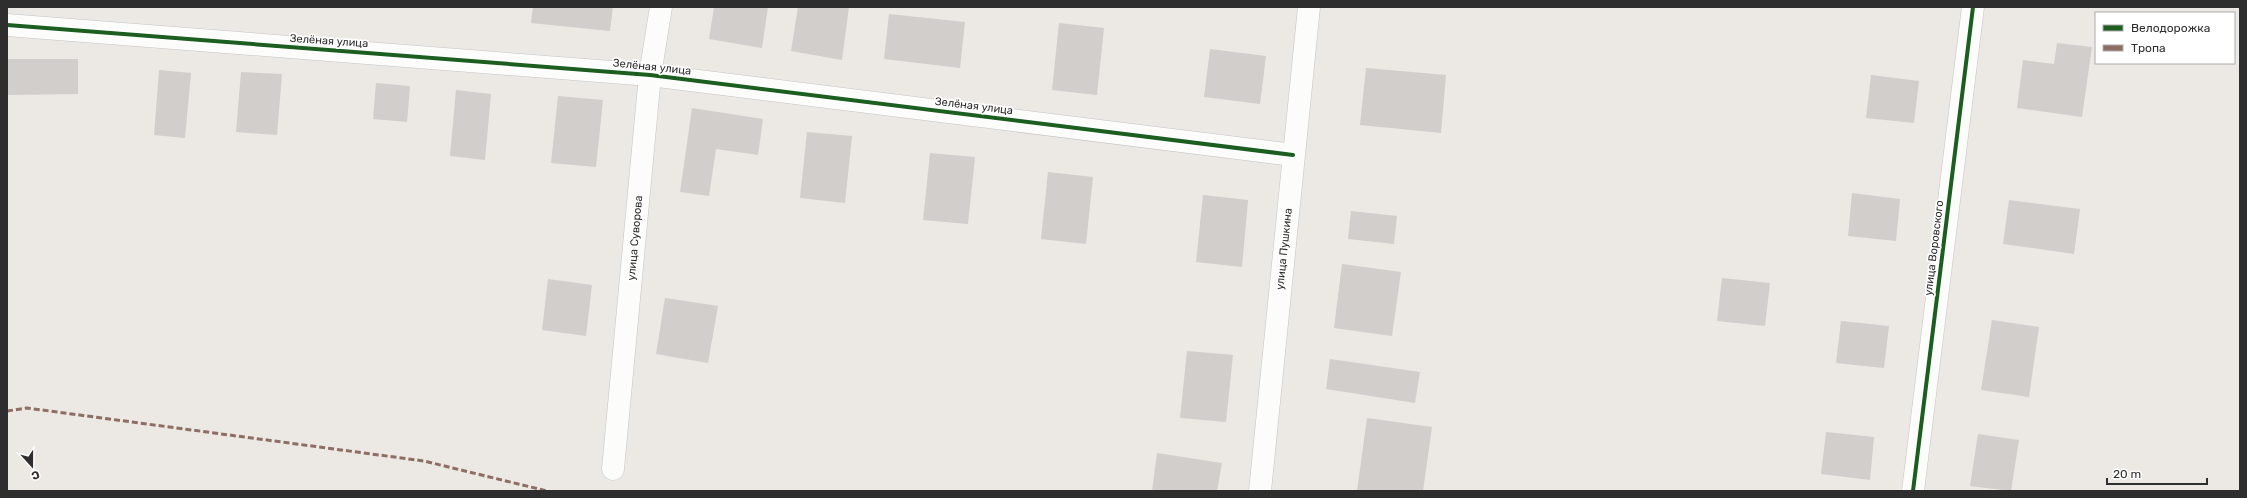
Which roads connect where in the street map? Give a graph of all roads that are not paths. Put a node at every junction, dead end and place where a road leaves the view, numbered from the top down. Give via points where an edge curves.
1 (661, 7) edge
2 (1309, 7) edge
3 (1973, 7) edge
4 (7, 25) edge
5 (650, 75) junction
6 (1293, 155) junction
7 (613, 469) dead end
8 (1260, 491) edge
9 (1913, 491) edge

1 - 5 street, улица Суворова
2 - 6 street, улица Пушкина
3 - 9 street, улица Воровского
4 - 5 street, Зелёная улица
5 - 6 street, Зелёная улица
5 - 7 street, улица Суворова
6 - 8 street, улица Пушкина

